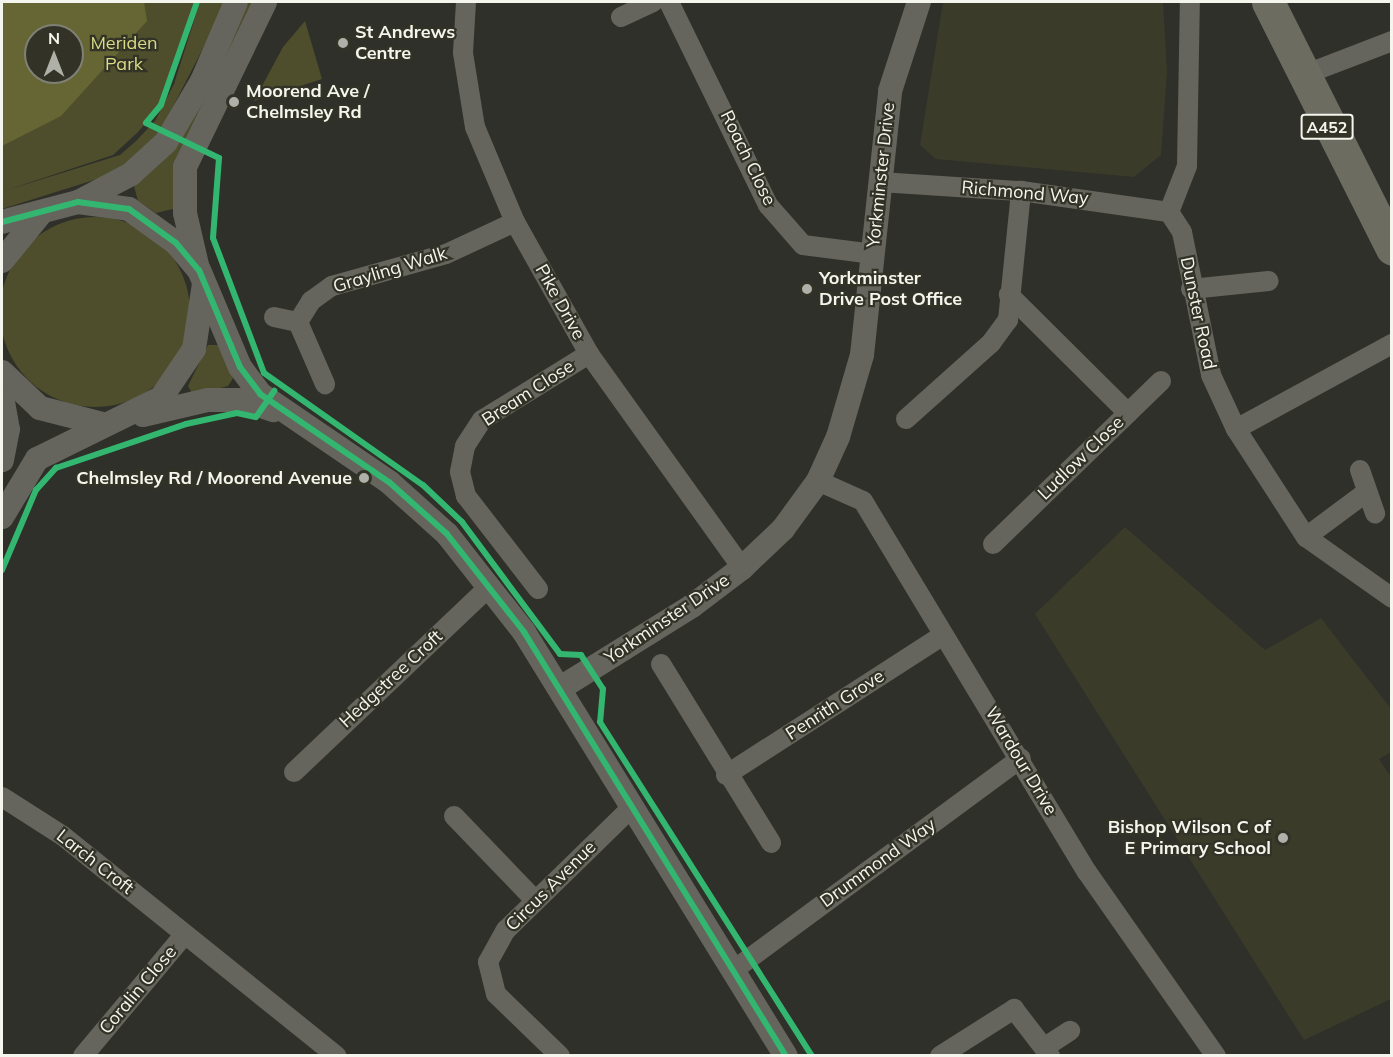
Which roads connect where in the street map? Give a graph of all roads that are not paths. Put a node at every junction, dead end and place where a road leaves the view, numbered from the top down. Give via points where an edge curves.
1 (236, 2) edge
2 (265, 2) edge
3 (466, 2) edge
4 (653, 2) edge
5 (669, 2) edge
6 (919, 2) edge
7 (1190, 2) edge
8 (1268, 2) edge
9 (1282, 2) edge
10 (621, 17) dead end
11 (1392, 41) edge
12 (1314, 71) junction
13 (880, 182) junction
14 (1021, 191) junction
15 (78, 202) junction
16 (1392, 210) edge
17 (42, 212) junction
18 (1169, 212) junction
19 (2, 222) edge
20 (515, 222) junction
21 (1392, 249) edge
22 (873, 254) junction
23 (2, 261) edge
24 (202, 277) junction
25 (1269, 281) dead end
26 (1191, 290) junction
27 (1009, 295) junction
28 (274, 317) dead end
29 (298, 322) junction
30 (1392, 344) edge
31 (589, 354) junction
32 (2, 372) edge
33 (1161, 381) dead end
34 (326, 384) dead end
35 (2, 396) edge
36 (1128, 413) junction
37 (292, 418) junction
38 (906, 419) dead end
39 (112, 421) junction
40 (1236, 429) junction
41 (2, 460) edge
42 (1360, 470) dead end
43 (818, 481) junction
44 (1364, 494) junction
45 (1375, 513) dead end
46 (2, 517) edge
47 (1306, 537) junction
48 (993, 544) dead end
49 (742, 568) junction
50 (489, 587) junction
51 (538, 589) dead end
52 (1392, 598) edge
53 (943, 635) junction
54 (661, 664) dead end
55 (562, 687) junction
56 (1021, 758) junction
57 (294, 772) dead end
58 (726, 775) junction
59 (2, 797) edge
60 (632, 807) junction
61 (454, 816) dead end
62 (771, 843) dead end
63 (534, 899) junction
64 (184, 935) junction
65 (735, 969) junction
66 (1070, 1031) dead end
67 (1047, 1051) edge
68 (83, 1056) edge
69 (337, 1056) edge
70 (560, 1056) edge
71 (786, 1056) edge
72 (940, 1056) edge
73 (1216, 1056) edge

1 - 15 street via 202,81 165,141 131,174
2 - 24 street via 185,167 185,213
3 - 20 street, Pike Drive via 463,53 475,127
4 - 10 street
5 - 22 street, Roach Close via 768,205 803,245
6 - 13 street, Yorkminster Drive via 890,91
7 - 18 street via 1187,166
8 - 21 highway, A452
9 - 12 highway, A452
11 - 12 street
12 - 16 highway, A452
13 - 14 street, Richmond Way
13 - 22 street, Yorkminster Drive
14 - 18 street, Richmond Way
14 - 27 street
15 - 17 street
15 - 24 street via 129,209 148,220
17 - 19 street
17 - 23 street
18 - 26 street, Dunster Road via 1182,232
20 - 29 street, Grayling Walk via 446,254 332,286 311,301
20 - 31 street, Pike Drive
22 - 43 street, Yorkminster Drive via 851,398
24 - 37 street via 240,367 260,394
24 - 39 street via 199,329 185,366 161,398
25 - 26 street
26 - 40 street, Dunster Road via 1211,375
27 - 36 street, Ludlow Close
27 - 38 street via 1008,320 991,343
28 - 29 street
29 - 34 street
30 - 40 street
31 - 49 street, Pike Drive
31 - 51 street, Bream Close via 482,420 465,446 460,472 466,496
32 - 39 street via 40,408
33 - 36 street
35 - 41 street via 8,429
36 - 48 street, Ludlow Close
37 - 39 street via 244,400 208,400
37 - 50 street via 389,482 447,534
39 - 46 street via 37,459
40 - 47 street, Dunster Road
42 - 44 street
43 - 49 street, Yorkminster Drive via 783,529
43 - 53 street, Wardour Drive via 862,501
44 - 45 street
44 - 47 street
47 - 52 street, Dunster Road
49 - 55 street, Yorkminster Drive via 658,629
50 - 55 street
50 - 57 street, Hedgetree Croft
53 - 56 street, Wardour Drive
53 - 58 street, Penrith Grove
54 - 58 street
55 - 60 street
56 - 65 street, Drummond Way
56 - 73 street, Wardour Drive via 1087,872
58 - 62 street
59 - 64 street, Larch Croft via 63,836
60 - 63 street, Circus Avenue
60 - 65 street
61 - 63 street
63 - 70 street, Circus Avenue via 506,930 488,970 496,994
64 - 68 street, Coralin Close
64 - 69 street, Coralin Close
65 - 71 street
66 - 67 street
67 - 72 street via 1014,1010

